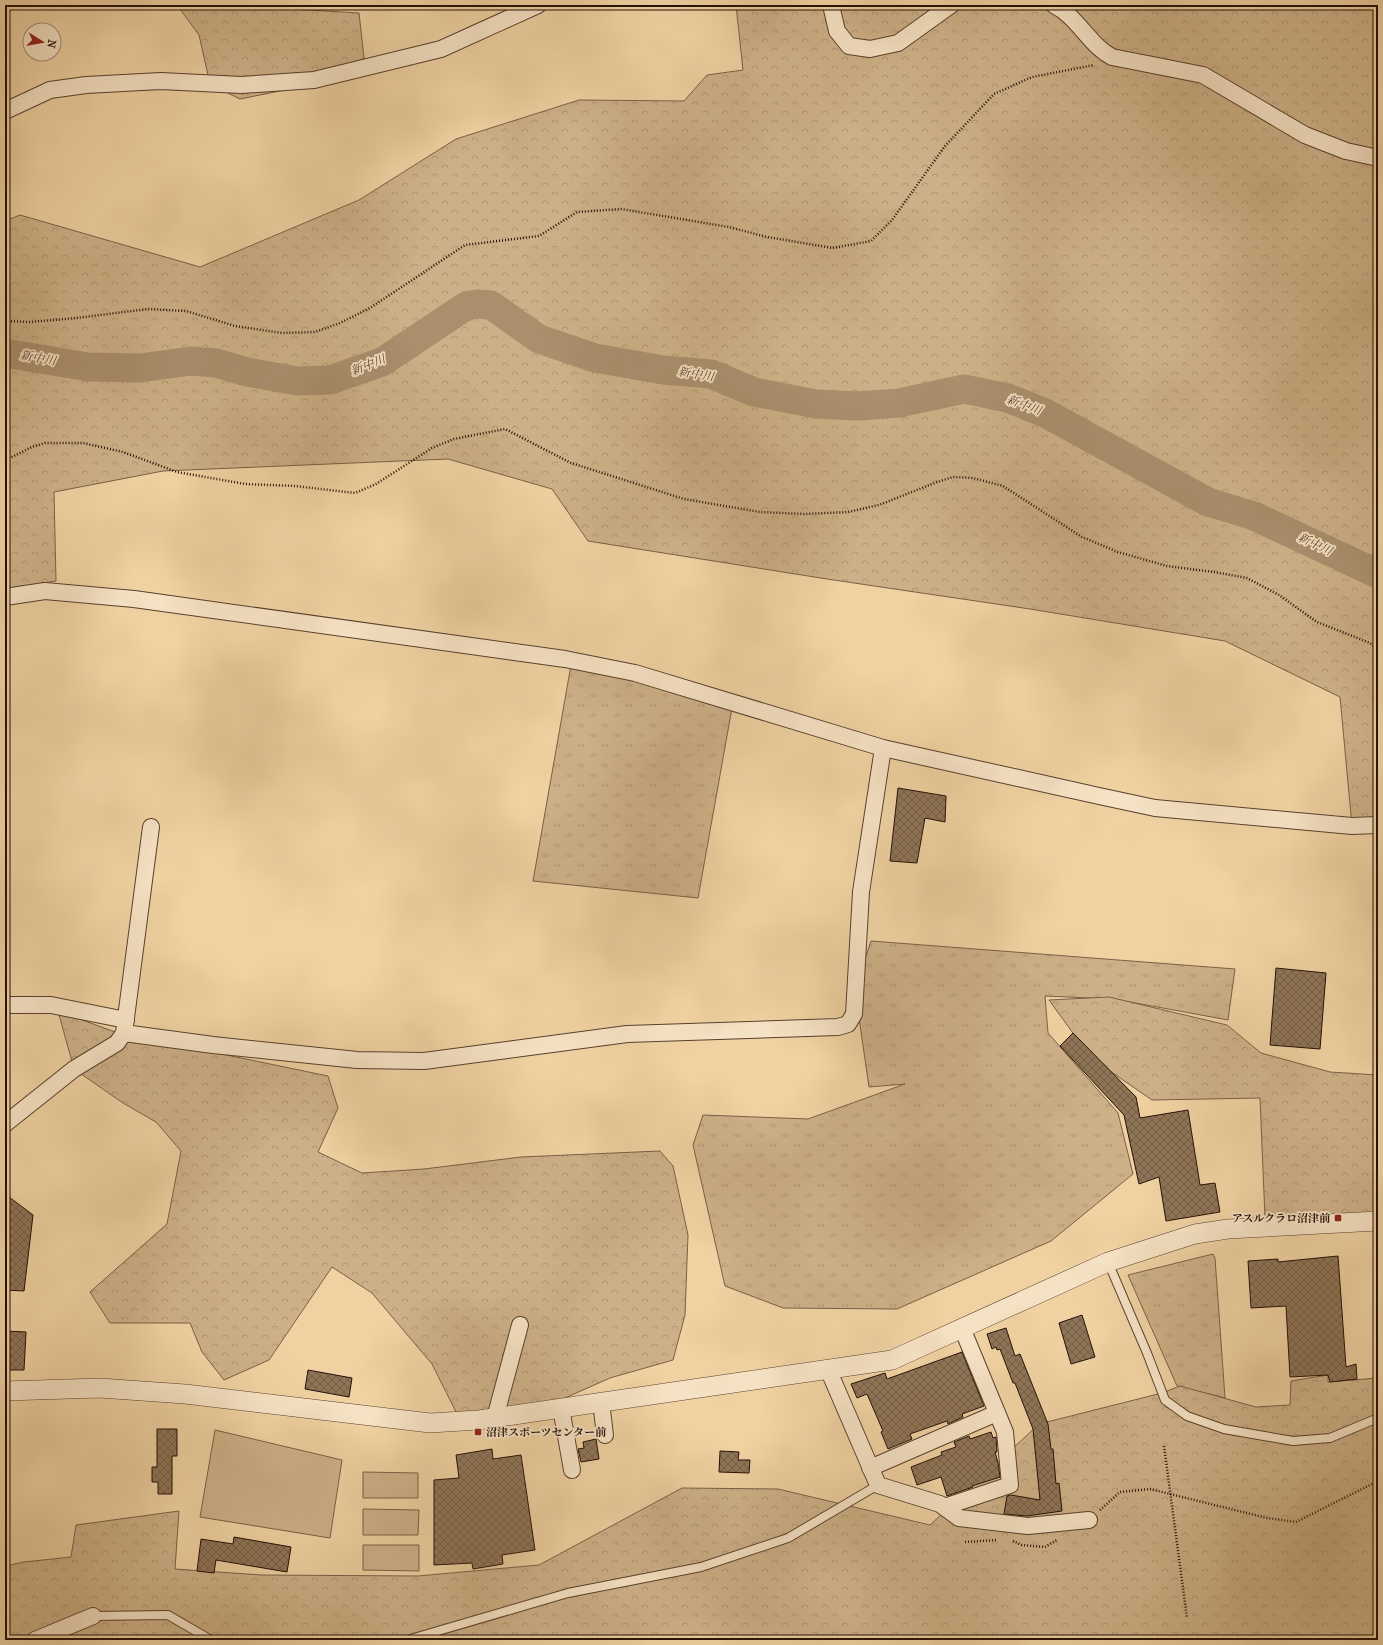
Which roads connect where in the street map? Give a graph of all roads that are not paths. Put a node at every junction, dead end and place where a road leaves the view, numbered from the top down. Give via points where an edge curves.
1 (538, 5) edge
2 (831, 5) edge
3 (951, 5) edge
4 (1054, 5) edge
5 (5, 111) edge
6 (1378, 158) edge
7 (5, 597) edge
8 (883, 748) junction
9 (1378, 825) edge
10 (152, 827) dead end
11 (5, 1005) edge
12 (125, 1027) junction
13 (5, 1124) edge
14 (1378, 1221) edge
15 (1108, 1262) junction
16 (520, 1325) dead end
17 (962, 1328) junction
18 (828, 1369) junction
19 (5, 1391) edge
20 (601, 1402) junction
21 (561, 1408) junction
22 (998, 1413) junction
23 (495, 1418) junction
24 (1378, 1418) edge
25 (605, 1435) dead end
26 (870, 1468) junction
27 (572, 1470) dead end
28 (878, 1485) junction
29 (944, 1507) junction
30 (1088, 1520) road end
31 (93, 1616) joint
32 (35, 1640) edge
33 (211, 1640) edge
34 (407, 1640) edge

1 - 5 street via 440,49 314,80 242,85 161,81 86,85 50,90
2 - 3 street via 837,31 850,46 870,49 898,43
4 - 6 street via 1077,23 1102,52 1112,57 1204,75 1304,135 1346,151
7 - 8 street via 45,591 134,599 565,659 635,673
8 - 9 street via 1155,808 1352,826
8 - 12 street via 861,892 854,1014 848,1024 838,1027 627,1034 424,1061 357,1060 213,1045
10 - 12 street
11 - 12 street via 52,1006
12 - 13 street via 117,1043 74,1069
14 - 15 street via 1228,1229 1195,1234
15 - 17 street
15 - 24 lane via 1165,1400 1187,1416 1224,1428 1293,1441 1330,1438
16 - 23 street
17 - 18 street via 892,1360
17 - 22 street
18 - 20 street
18 - 26 street
19 - 23 street via 100,1388 185,1394 430,1423
20 - 21 street
20 - 25 street
21 - 23 street
21 - 27 street
22 - 26 street
22 - 29 street via 1006,1432 1010,1485
26 - 28 street
28 - 29 street
28 - 34 lane via 788,1538 701,1567 568,1593
29 - 30 street via 958,1518 1028,1526
31 - 32 street
31 - 33 lane via 168,1615

